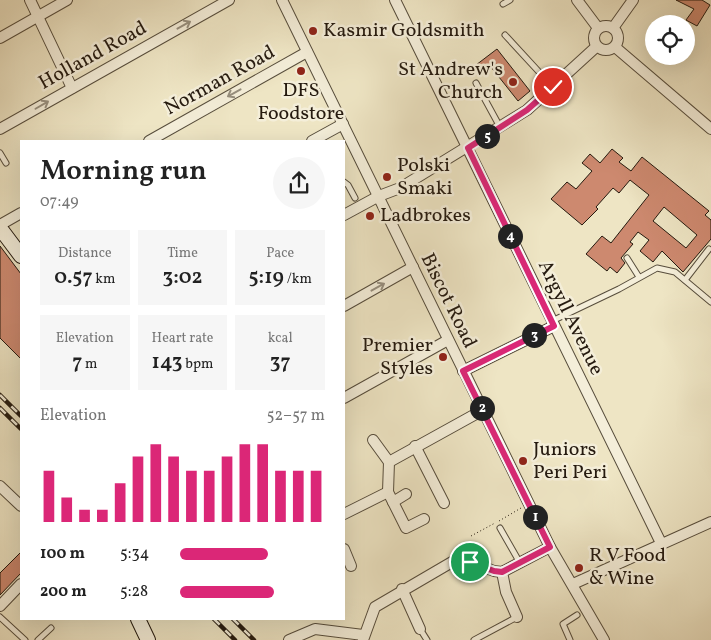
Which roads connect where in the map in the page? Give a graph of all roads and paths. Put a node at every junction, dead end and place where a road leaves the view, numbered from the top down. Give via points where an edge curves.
1 (30, 0) edge
2 (67, 0) edge
3 (230, 0) edge
4 (282, 0) edge
5 (395, 0) edge
6 (510, 0) edge
7 (577, 0) edge
8 (633, 0) edge
9 (502, 4) dead end
10 (38, 16) junction
11 (598, 28) junction
12 (613, 28) junction
13 (506, 35) dead end
14 (0, 38) edge
15 (596, 47) junction
16 (615, 47) junction
17 (307, 52) junction
18 (476, 83) dead end
19 (553, 87) junction
20 (72, 88) junction
21 (343, 124) junction
22 (500, 127) junction
23 (0, 129) edge
24 (711, 129) edge
25 (152, 140) edge
26 (314, 140) edge
27 (468, 148) junction
28 (0, 153) edge
29 (6, 163) dead end
30 (345, 183) edge
31 (378, 196) junction
32 (356, 198) dead end
33 (20, 214) edge
34 (345, 214) edge
35 (0, 227) edge
36 (709, 250) dead end
37 (20, 255) edge
38 (627, 258) dead end
39 (413, 267) junction
40 (639, 277) junction
41 (684, 280) junction
42 (711, 302) edge
43 (345, 305) edge
44 (553, 323) junction
45 (448, 340) junction
46 (463, 371) junction
47 (345, 397) edge
48 (483, 410) junction
49 (373, 440) dead end
50 (415, 446) junction
51 (389, 462) junction
52 (0, 486) edge
53 (388, 492) junction
54 (406, 494) dead end
55 (393, 502) junction
56 (444, 503) dead end
57 (528, 504) junction
58 (20, 505) edge
59 (345, 514) edge
60 (424, 519) dead end
61 (711, 522) edge
62 (500, 528) dead end
63 (472, 536) dead end
64 (661, 543) junction
65 (550, 547) junction
66 (345, 551) edge
67 (520, 563) junction
68 (351, 566) dead end
69 (502, 572) junction
70 (573, 584) junction
71 (20, 585) edge
72 (402, 590) junction
73 (0, 606) edge
74 (577, 615) dead end
75 (0, 616) edge
76 (517, 617) joint
77 (138, 620) edge
78 (51, 628) dead end
79 (420, 629) joint
80 (363, 637) edge
81 (25, 640) edge
82 (38, 640) edge
83 (148, 640) edge
84 (289, 640) edge
85 (427, 640) edge
86 (474, 640) edge
87 (570, 640) edge
88 (604, 640) edge

1 - 10 street
2 - 10 street
20 -> 3 street, Holland Road
4 - 17 street, Biscot Road
5 - 27 street, Argyll Avenue
6 - 9 lane
7 - 11 street
8 - 12 street
10 - 14 street
10 - 20 street
11 - 12 street
11 - 15 street via 594,35
12 - 16 street via 618,35
13 - 19 lane
15 - 16 street via 608,50
15 - 19 street
16 - 24 street
17 - 21 street, Biscot Road
17 -> 25 street, Norman Road
18 - 22 lane
19 - 22 street via 527,110
23 -> 20 street, Holland Road
21 - 26 street
21 - 31 street, Biscot Road
22 - 27 street
27 - 31 street via 400,188
27 - 44 street, Argyll Avenue
28 - 29 lane
30 - 32 lane
31 - 34 street
31 - 39 street, Biscot Road
33 - 35 street
35 - 37 main road
36 - 41 lane
38 - 40 lane
43 -> 39 street
39 - 45 street, Biscot Road
40 - 41 lane via 656,268 675,272
40 - 44 lane
41 - 42 lane
44 - 46 street
44 - 64 street, Argyll Avenue
45 - 46 street, Biscot Road
45 - 47 street
46 - 48 street, Biscot Road
48 - 50 street
48 - 57 street, Biscot Road
49 - 51 street
50 - 51 street
50 - 56 street
51 - 53 street
52 - 58 street
53 - 55 street
53 - 59 street
54 - 55 street
55 - 60 street via 406,528
57 - 63 path
57 - 65 street, Biscot Road
61 - 64 street
62 - 67 lane
64 - 70 street
65 - 67 street
65 - 70 street, Biscot Road
66 - 68 street
67 - 69 street
69 - 72 street via 470,562 452,562
69 - 76 street via 506,592
70 - 88 street, Biscot Road
71 - 73 street
72 - 79 street
72 - 80 street via 375,607
74 - 87 lane via 563,624
75 - 81 lane
76 - 86 lane
77 - 83 main road
78 - 82 lane
79 - 85 lane
80 - 84 street via 315,629

